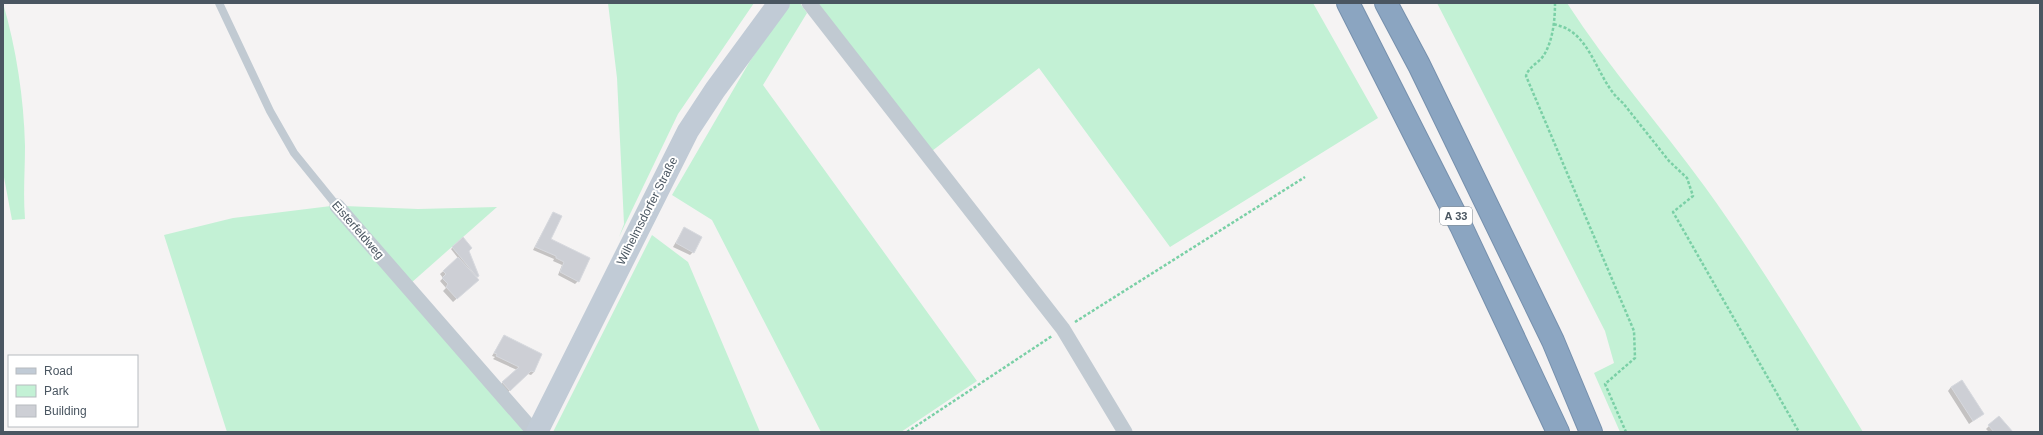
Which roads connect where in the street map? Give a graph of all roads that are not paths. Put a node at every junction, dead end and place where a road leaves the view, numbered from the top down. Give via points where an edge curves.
1 (219, 3) edge
2 (779, 3) edge
3 (809, 3) edge
4 (1348, 3) edge
5 (1386, 3) edge
6 (337, 206) joint
7 (535, 432) edge
8 (1125, 432) edge
9 (1558, 432) edge
10 (1590, 432) edge

1 - 6 lane, Eisterfeldweg via 270,111 290,146
2 - 7 street, Wilhelmsdorfer Straße via 715,90 688,132
3 - 8 street via 1063,329
4 - 9 highway, A 33 via 1461,226
5 - 10 highway, A 33 via 1419,65 1553,341
6 - 7 street, Eisterfeldweg

